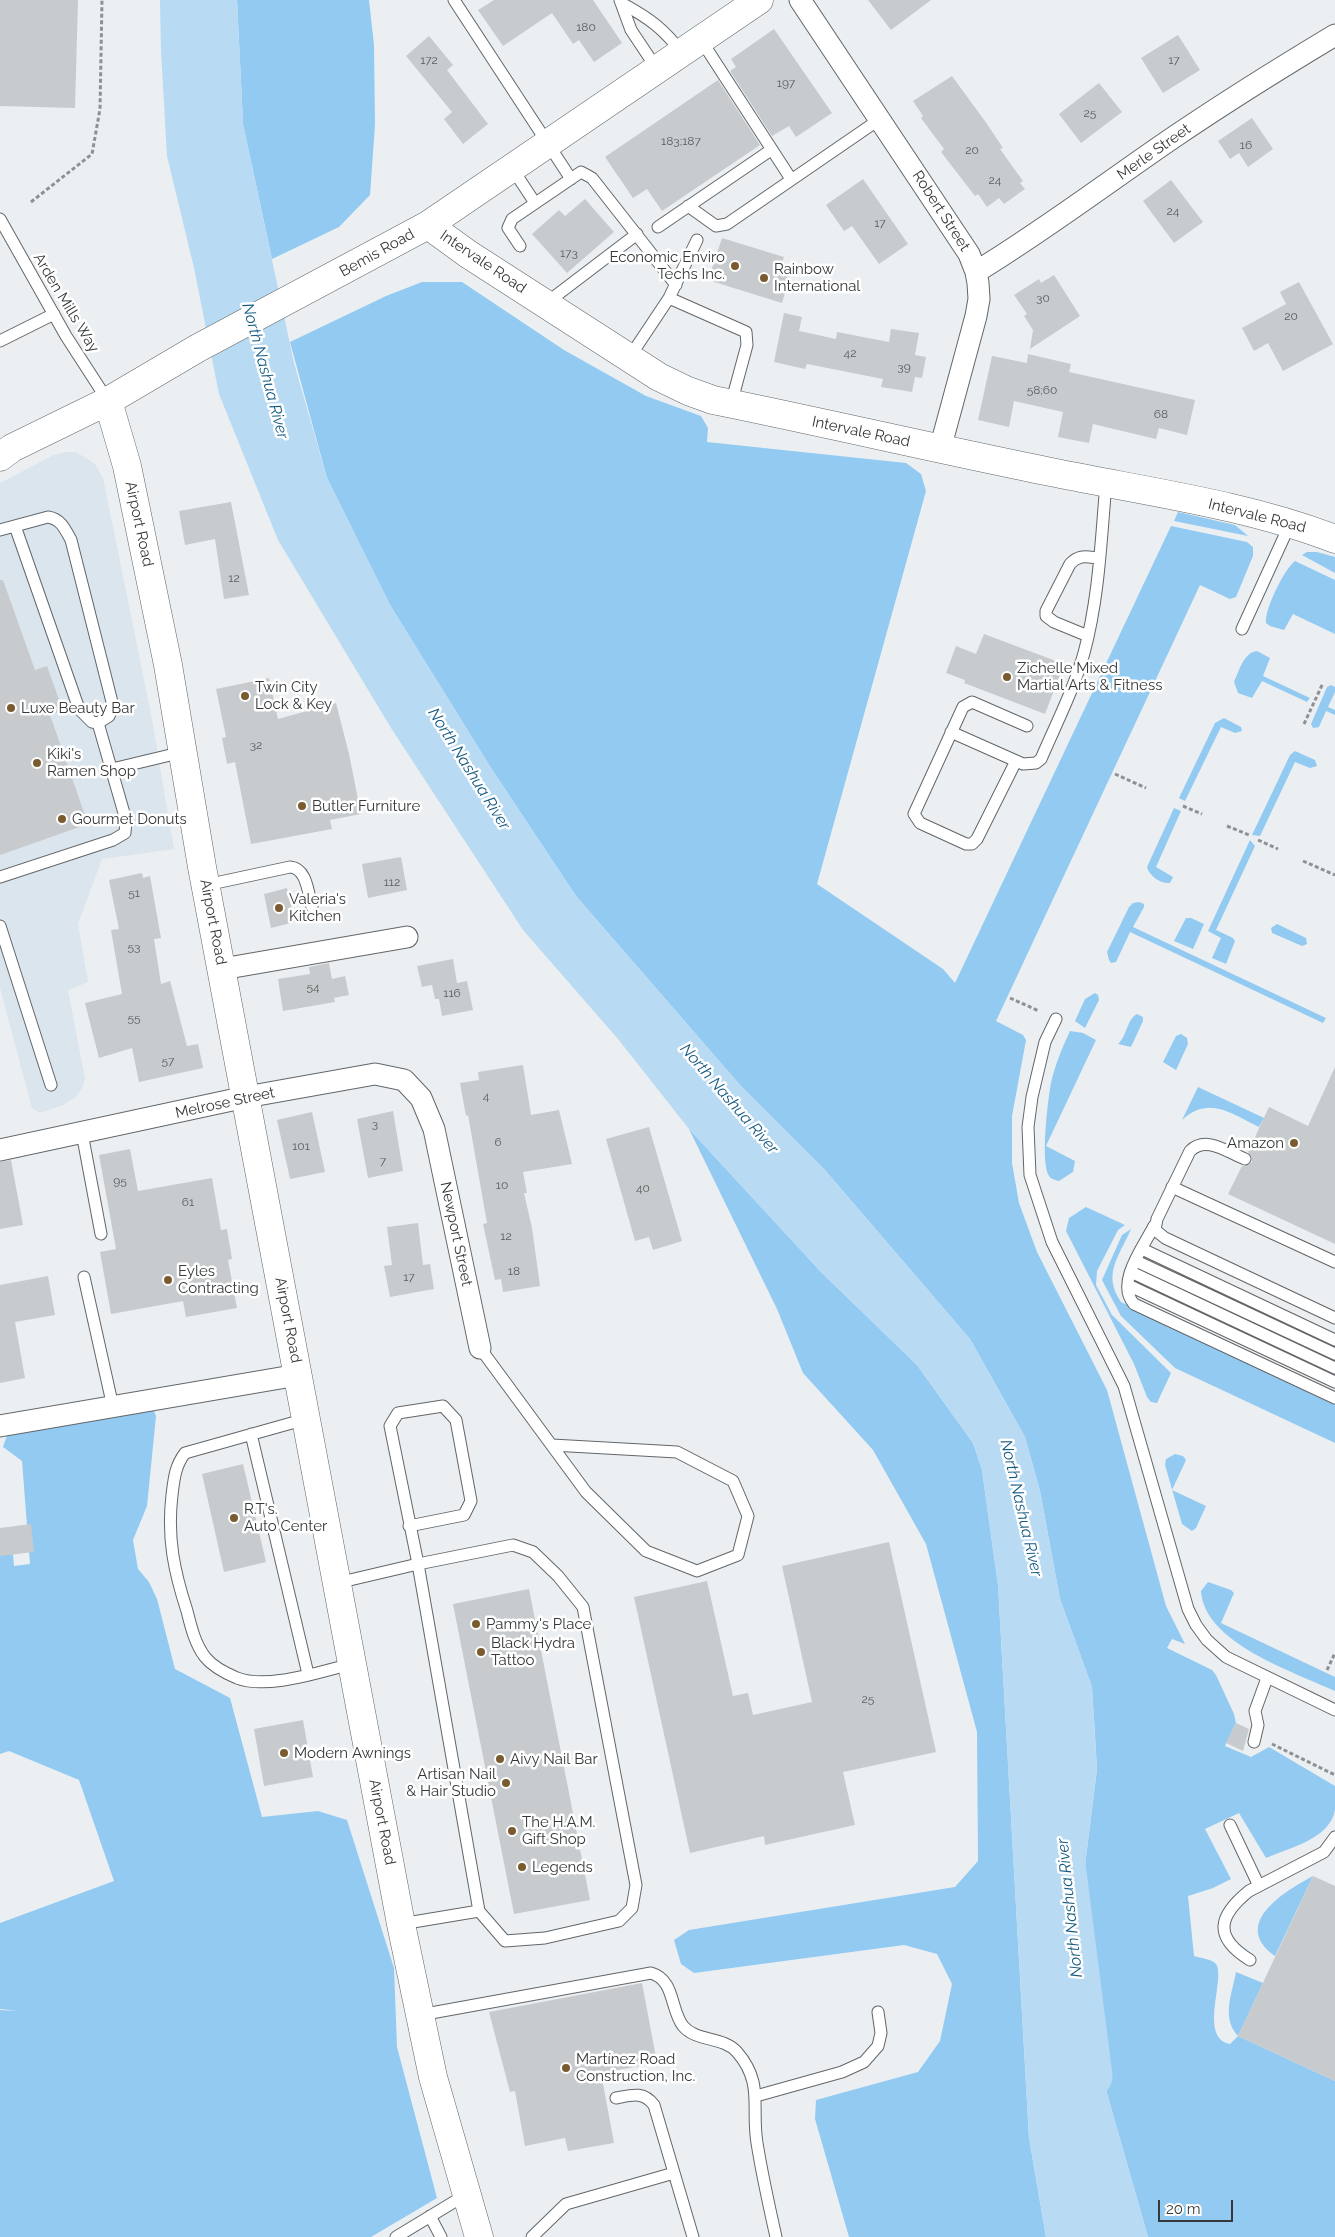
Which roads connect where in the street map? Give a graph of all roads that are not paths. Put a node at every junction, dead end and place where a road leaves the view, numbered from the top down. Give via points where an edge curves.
1 (454, 0) edge
2 (759, 0) edge
3 (800, 0) edge
4 (621, 2) edge
5 (1335, 35) edge
6 (691, 46) junction
7 (657, 69) junction
8 (880, 119) junction
9 (547, 144) junction
10 (772, 150) junction
11 (512, 168) junction
12 (571, 178) junction
13 (791, 179) junction
14 (535, 203) junction
15 (688, 206) junction
16 (0, 218) edge
17 (428, 224) junction
18 (658, 227) dead end
19 (637, 234) junction
20 (697, 240) dead end
21 (520, 246) dead end
22 (976, 272) junction
23 (676, 285) junction
24 (669, 298) junction
25 (545, 304) junction
26 (54, 314) junction
27 (0, 341) edge
28 (629, 358) junction
29 (108, 401) junction
30 (731, 404) junction
31 (940, 450) junction
32 (0, 457) edge
33 (1106, 483) junction
34 (1290, 524) junction
35 (15, 526) junction
36 (0, 530) edge
37 (1335, 539) edge
38 (1099, 558) junction
39 (1242, 629) dead end
40 (1088, 636) junction
41 (98, 723) junction
42 (1027, 726) dead end
43 (951, 732) junction
44 (183, 752) junction
45 (1016, 761) junction
46 (112, 769) junction
47 (0, 877) edge
48 (206, 885) junction
49 (312, 907) dead end
50 (0, 926) edge
51 (407, 936) dead end
52 (222, 969) junction
53 (1056, 1019) dead end
54 (51, 1085) dead end
55 (246, 1097) junction
56 (431, 1120) joint
57 (82, 1134) junction
58 (0, 1150) edge
59 (1245, 1159) dead end
60 (1172, 1187) junction
61 (1154, 1226) junction
62 (101, 1234) dead end
63 (1142, 1249) junction
64 (1136, 1261) junction
65 (1335, 1262) edge
66 (1131, 1272) junction
67 (84, 1277) dead end
68 (1128, 1285) junction
69 (1335, 1318) edge
70 (1335, 1340) edge
71 (480, 1348) joint
72 (1335, 1354) edge
73 (1335, 1368) edge
74 (298, 1375) junction
75 (1335, 1382) edge
76 (1335, 1398) edge
77 (113, 1407) junction
78 (306, 1419) junction
79 (0, 1426) edge
80 (251, 1434) junction
81 (552, 1445) junction
82 (409, 1526) junction
83 (418, 1564) junction
84 (337, 1582) junction
85 (352, 1664) junction
86 (308, 1674) junction
87 (1267, 1678) junction
88 (1335, 1710) edge
89 (1255, 1739) road end
90 (1230, 1825) dead end
91 (1335, 1837) edge
92 (1259, 1886) junction
93 (479, 1911) junction
94 (401, 1924) junction
95 (1250, 1960) dead end
96 (878, 2012) dead end
97 (420, 2015) junction
98 (756, 2096) junction
99 (616, 2098) dead end
100 (674, 2173) junction
101 (467, 2194) junction
102 (430, 2216) junction
103 (396, 2237) edge
104 (441, 2237) edge
105 (479, 2237) edge
106 (532, 2237) edge
107 (693, 2237) edge
108 (776, 2237) edge

1 - 9 lane
2 - 6 main road, Bemis Road
3 - 8 street, Robert Street
4 - 6 lane
4 - 7 lane via 631,30
5 - 22 street, Merle Street via 1174,137 1056,221
6 - 7 main road, Bemis Road
6 - 10 lane
7 - 9 main road, Bemis Road
8 - 13 lane
8 - 22 street, Robert Street via 944,215
9 - 11 main road, Bemis Road
9 - 12 lane
10 - 13 lane
10 - 15 lane
11 - 14 lane
11 - 17 main road, Bemis Road
12 - 14 lane
12 - 19 lane via 581,172 592,178
13 - 15 lane via 722,226 709,222
14 - 21 lane via 509,223 510,233
15 - 18 lane
16 - 26 lane, Arden Mills Way
17 - 25 main road, Intervale Road
17 - 29 main road, Bemis Road via 198,348
19 - 23 lane
19 - 25 lane
20 - 23 lane
22 - 31 street, Robert Street via 979,299
23 - 24 lane
24 - 28 lane
24 - 30 lane via 746,332 747,345
25 - 28 main road, Intervale Road
26 - 27 lane
26 - 29 lane, Arden Mills Way
28 - 30 main road, Intervale Road via 688,391
29 - 32 main road, Bemis Road
29 - 44 main road, Airport Road via 127,466
30 - 31 main road, Intervale Road
31 - 33 main road, Intervale Road
33 - 34 main road, Intervale Road
33 - 38 lane
34 - 37 main road, Intervale Road
34 - 39 lane
35 - 36 lane
35 - 41 lane via 79,709 92,722
35 - 41 lane via 55,518 71,540 113,706 109,716
38 - 40 lane
38 - 40 lane via 1081,556 1070,564 1046,611 1046,616 1054,622
40 - 45 lane via 1075,679 1041,759 1030,765
41 - 46 lane
42 - 43 lane via 972,702 963,706
43 - 45 lane
43 - 45 lane via 914,814 920,823 966,844 977,839
44 - 46 lane
44 - 48 main road, Airport Road
46 - 47 lane via 126,820 125,833 113,840
48 - 49 lane via 296,868 303,874
48 - 52 main road, Airport Road
50 - 54 lane
51 - 52 street
52 - 55 main road, Airport Road
53 - 87 lane via 1038,1066 1028,1127 1030,1175 1039,1206 1052,1242 1124,1386 1188,1609 1216,1650
55 - 56 street, Melrose Street via 375,1074 404,1080 421,1098
55 - 57 street, Melrose Street
55 - 74 main road, Airport Road
56 - 71 street, Newport Street
57 - 58 street, Melrose Street
57 - 62 lane
59 - 60 lane via 1211,1144 1199,1144 1190,1151
60 - 61 lane
60 - 65 lane
61 - 63 lane
61 - 69 lane via 1165,1238
63 - 64 lane
63 - 70 lane
64 - 66 lane
64 - 72 lane
66 - 68 lane
66 - 73 lane
67 - 77 lane
68 - 75 lane
68 - 76 lane via 1130,1300 1140,1307
71 - 81 lane
74 - 77 street
74 - 78 main road, Airport Road
77 - 79 street
78 - 80 lane
78 - 84 main road, Airport Road
80 - 86 lane
80 - 86 lane via 196,1448 185,1453 179,1461 169,1521 176,1575 194,1636 205,1657 218,1669 239,1679 255,1681
81 - 81 lane via 586,1492 646,1551 697,1571 738,1555 748,1516 733,1481 677,1452
82 - 82 lane via 390,1426 398,1413 443,1406 456,1420 471,1502 464,1514
82 - 83 lane
83 - 84 lane
83 - 93 lane
83 - 93 lane via 513,1545 533,1552 583,1607 636,1885 632,1908 619,1920 545,1938 505,1942
84 - 85 main road, Airport Road
85 - 86 lane
85 - 94 main road, Airport Road
87 - 88 lane
87 - 89 lane via 1255,1711 1258,1725
90 - 92 lane
91 - 92 lane via 1324,1852
92 - 95 lane via 1239,1900 1224,1922 1226,1940
93 - 94 lane
94 - 97 main road, Airport Road
96 - 98 lane via 881,2033 872,2055 864,2062 842,2072
97 - 98 lane via 651,1973 660,1975 684,2028 692,2034 728,2044 737,2052 751,2075
97 - 101 main road, Airport Road via 433,2077
98 - 108 lane via 755,2129
99 - 100 lane via 637,2094 654,2105
100 - 106 lane via 566,2204
100 - 107 lane
101 - 102 lane
101 - 105 main road, Airport Road
102 - 103 lane
102 - 104 lane

